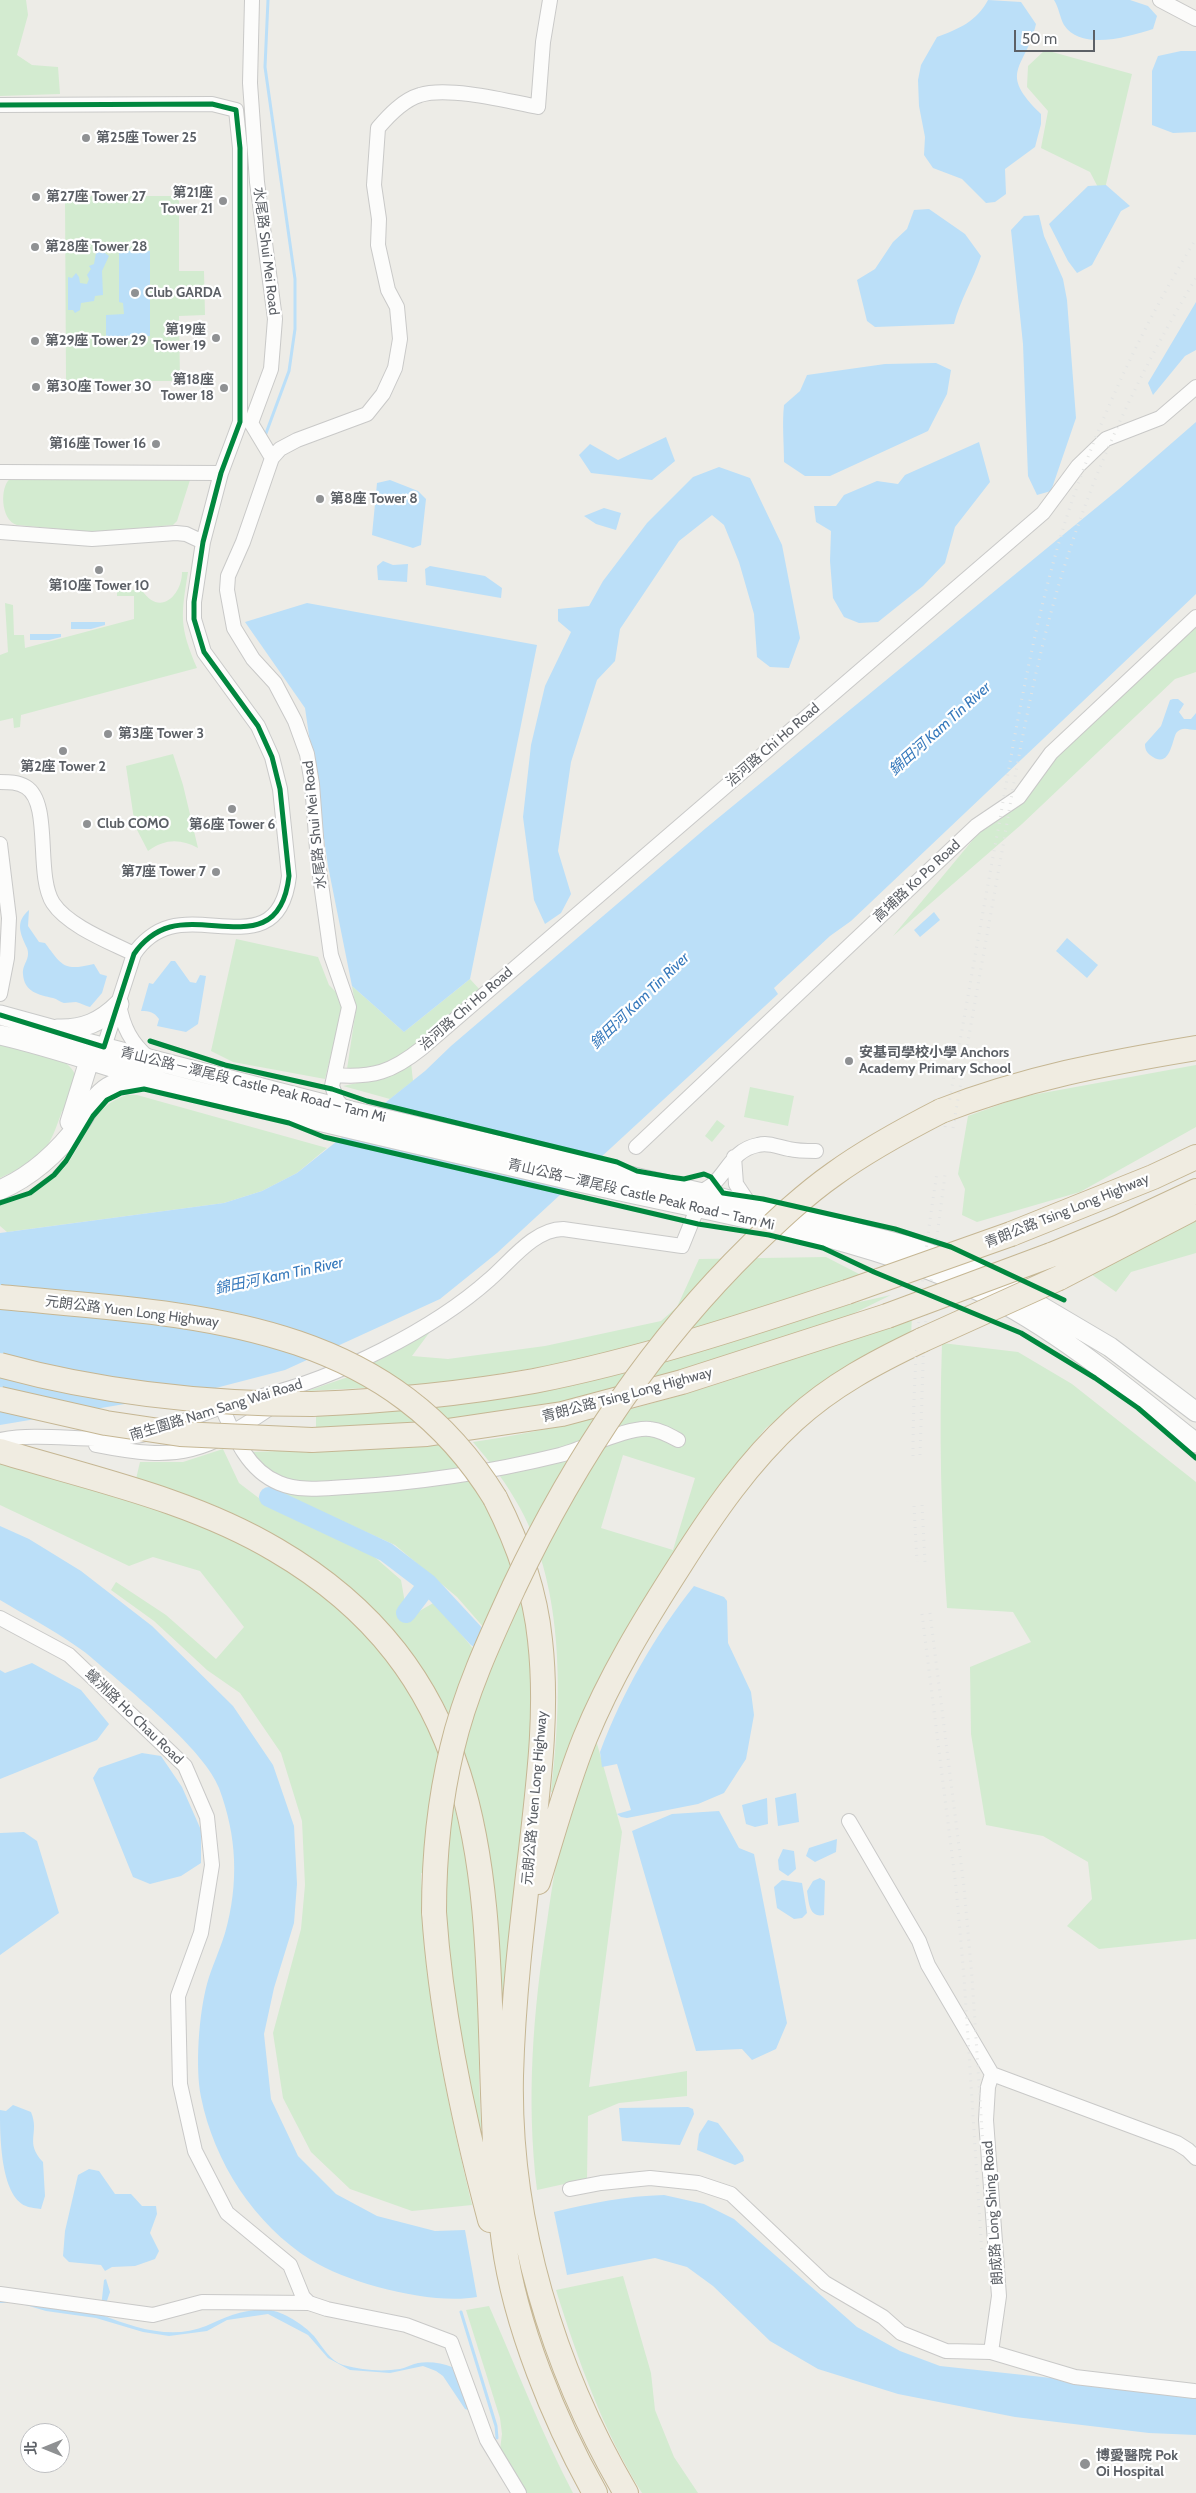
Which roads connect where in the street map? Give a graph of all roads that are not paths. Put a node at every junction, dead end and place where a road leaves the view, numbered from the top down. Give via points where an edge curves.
1 (252, 0) edge
2 (550, 0) edge
3 (1160, 0) edge
4 (1196, 18) edge
5 (0, 105) edge
6 (1196, 387) edge
7 (269, 456) junction
8 (0, 472) edge
9 (221, 473) junction
10 (0, 532) edge
11 (203, 542) junction
12 (1196, 617) edge
13 (0, 782) edge
14 (0, 844) edge
15 (134, 954) junction
16 (0, 994) edge
17 (119, 1004) junction
18 (0, 1015) edge
19 (0, 1024) edge
20 (51, 1029) junction
21 (7, 1036) edge
22 (1196, 1048) edge
23 (99, 1058) junction
24 (150, 1058) junction
25 (151, 1079) junction
26 (334, 1081) junction
27 (294, 1095) junction
28 (90, 1104) junction
29 (348, 1110) junction
30 (64, 1141) junction
31 (636, 1147) dead end
32 (816, 1151) dead end
33 (734, 1157) junction
34 (1196, 1157) edge
35 (0, 1190) edge
36 (1196, 1191) edge
37 (697, 1200) junction
38 (750, 1205) junction
39 (1196, 1206) edge
40 (0, 1297) edge
41 (1073, 1326) junction
42 (0, 1365) edge
43 (312, 1392) junction
44 (0, 1399) edge
45 (222, 1406) junction
46 (1196, 1412) edge
47 (1196, 1426) edge
48 (232, 1433) junction
49 (58, 1438) junction
50 (0, 1440) edge
51 (678, 1440) dead end
52 (1196, 1443) edge
53 (0, 1451) edge
54 (0, 1618) edge
55 (849, 1821) dead end
56 (521, 1935) junction
57 (992, 2074) junction
58 (1196, 2158) edge
59 (570, 2189) dead end
60 (510, 2278) junction
61 (0, 2294) edge
62 (309, 2303) junction
63 (992, 2352) junction
64 (1194, 2391) dead end
65 (518, 2493) edge
66 (595, 2493) edge
67 (626, 2493) edge

1 - 7 street, 水尾路 Shui Mei Road via 250,83 256,172 275,319 271,369 251,421
2 - 7 street via 538,107 438,92 419,95 399,107 378,128 374,185 379,219 378,245 388,290 397,307 400,339 395,368 383,394 367,414 297,440
3 - 4 street
5 - 9 street via 212,104 236,110 240,148 240,422
6 - 26 street, 治河路 Chi Ho Road via 1160,418 1106,439 1078,466 1043,513 422,1048 402,1064 385,1072
7 - 26 street, 水尾路 Shui Mei Road via 243,542 228,576 227,590 234,628 253,659 275,683 295,721 307,754 331,955 349,1007
8 - 9 street
9 - 11 street
10 - 11 street via 92,539 176,532
11 - 15 street via 194,602 198,636 213,667 258,726 272,757 280,789 289,876 287,888 276,911 255,925 242,928 170,927 149,938
12 - 31 street, 高埔路 Ko Po Road via 1051,753 1019,797 976,826
13 - 15 street via 17,782 26,786 38,802 44,877 54,904 75,923
14 - 16 street via 9,918 7,958
15 - 17 street
17 - 20 main road via 105,1017 89,1025
17 - 23 street
17 - 24 street via 130,1038
18 - 20 main road
19 - 21 main road
20 - 23 main road via 79,1041
21 - 23 main road
22 - 60 highway, bridge via 1048,1076 982,1096 941,1112 860,1156 775,1223 728,1269 680,1321 628,1388 589,1448 525,1564 468,1695 452,1747 435,1850 434,1912 439,1977 454,2064 491,2227
23 - 24 main road, 青山公路－潭尾段 Castle Peak Road – Tam Mi
23 - 25 main road
23 - 28 main road
23 - 30 main road, 青山公路－潭尾段 Castle Peak Road – Tam Mi
24 - 27 main road, 青山公路－潭尾段 Castle Peak Road – Tam Mi
25 - 28 main road, 青山公路－潭尾段 Castle Peak Road – Tam Mi via 111,1085
25 - 37 main road, 青山公路－潭尾段 Castle Peak Road – Tam Mi via 610,1190
26 - 27 street via 314,1094
26 - 29 street via 337,1100
27 - 29 main road, 青山公路－潭尾段 Castle Peak Road – Tam Mi
28 - 30 main road, 青山公路－潭尾段 Castle Peak Road – Tam Mi
29 - 37 main road, 青山公路－潭尾段 Castle Peak Road – Tam Mi via 631,1176
30 - 35 main road, 青山公路－潭尾段 Castle Peak Road – Tam Mi via 29,1174
32 - 33 street via 760,1144
33 - 37 street via 715,1183
33 - 38 street via 736,1184
34 - 43 highway, 青朗公路 Tsing Long Highway, bridge via 1011,1234 847,1292 627,1360 534,1381 430,1396
36 - 44 highway, 青朗公路 Tsing Long Highway, bridge via 1051,1255 887,1316 692,1379 562,1414 427,1434 312,1440 180,1434 106,1423
37 - 38 main road, 青山公路－潭尾段 Castle Peak Road – Tam Mi
37 - 43 street, 南生圍路 Nam Sang Wai Road via 682,1246 563,1229 546,1232 488,1282
37 - 52 main road, 青山公路－潭尾段 Castle Peak Road – Tam Mi via 852,1246 948,1278 982,1293 1026,1318 1098,1367
38 - 41 main road, 青山公路－潭尾段 Castle Peak Road – Tam Mi via 899,1243 967,1267 1005,1285
39 - 56 highway, bridge via 1085,1265 922,1340 840,1384 794,1419 755,1460 705,1526 631,1643 598,1708 561,1806
40 - 56 highway, 元朗公路 Yuen Long Highway, bridge via 152,1311 273,1334 317,1349 388,1385 429,1416 460,1449 495,1498 509,1525 527,1575 537,1617 542,1657 543,1718
41 - 46 main road, 青山公路－潭尾段 Castle Peak Road – Tam Mi via 1110,1347
41 - 47 main road, 青山公路－潭尾段 Castle Peak Road – Tam Mi via 1105,1356
42 - 43 highway, 青朗公路 Tsing Long Highway, bridge via 76,1383 175,1398 265,1404
43 - 45 street, 南生圍路 Nam Sang Wai Road
43 - 48 street, 南生圍路 Nam Sang Wai Road
45 - 48 street
45 - 49 street, 南生圍路 Nam Sang Wai Road via 140,1435 113,1439
48 - 49 street, 南生圍路 Nam Sang Wai Road via 205,1446 167,1454 127,1451
48 - 51 street via 244,1453 268,1477 285,1485 314,1489 414,1482 494,1469 560,1454 638,1429 655,1430
49 - 50 street, 南生圍路 Nam Sang Wai Road
53 - 60 highway via 198,1512 252,1536 288,1557 333,1589 366,1619 399,1659 430,1708 462,1781 482,1875 490,1967 495,2158
54 - 62 street, 蠔洲路 Ho Chau Road via 69,1655 185,1766 208,1817 212,1865 201,1933 178,1996 182,2093 195,2151 227,2213 290,2265 303,2297
55 - 57 street
56 - 67 highway, 元朗公路 Yuen Long Highway via 511,2106 530,2253 569,2380
57 - 58 street via 1178,2143
57 - 63 street, 朗成路 Long Shing Road via 986,2120 999,2296
59 - 63 street via 650,2178 698,2183 731,2194 825,2283 883,2317 901,2333 946,2351
60 - 66 highway via 543,2380
61 - 62 street via 153,2315 202,2302
62 - 65 street via 406,2325 451,2342 487,2440
63 - 64 street via 1075,2377

